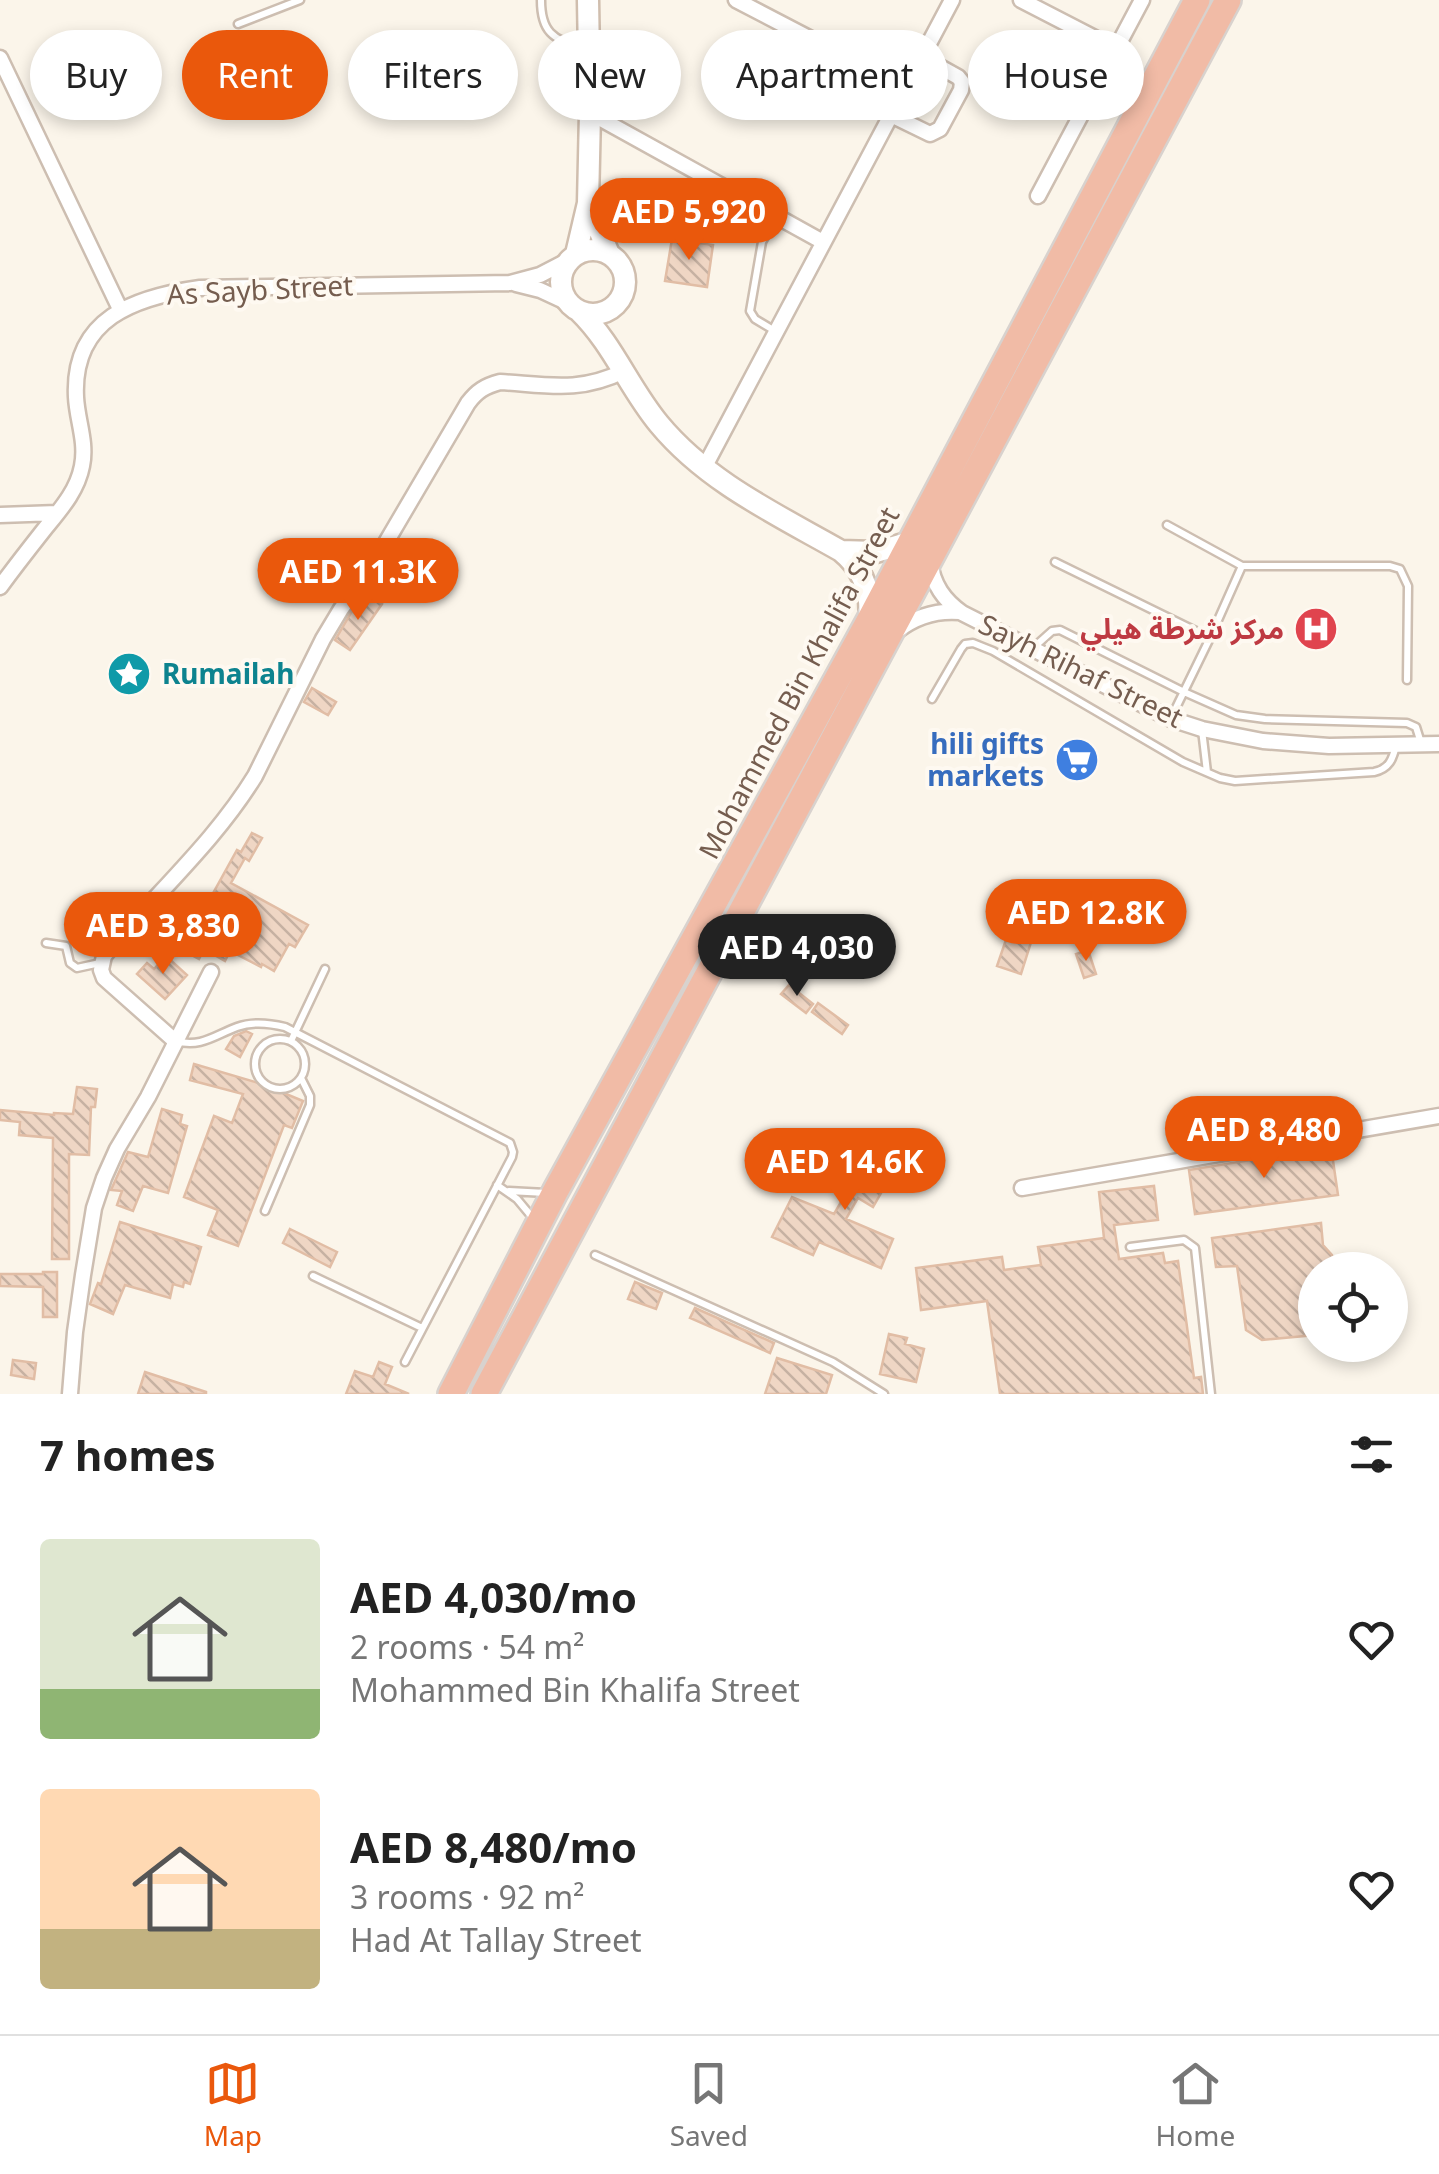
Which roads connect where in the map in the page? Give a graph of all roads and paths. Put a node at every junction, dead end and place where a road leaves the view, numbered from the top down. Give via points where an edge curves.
1 (300, 0) edge
2 (540, 0) edge
3 (588, 0) edge
4 (736, 0) edge
5 (952, 0) edge
6 (1022, 0) edge
7 (1142, 0) edge
8 (1197, 0) edge
9 (1228, 0) edge
10 (238, 24) dead end
11 (547, 30) edge
12 (589, 30) edge
13 (794, 30) edge
14 (936, 30) edge
15 (1080, 30) edge
16 (1126, 30) edge
17 (0, 58) edge
18 (948, 72) edge
19 (948, 114) edge
20 (590, 120) edge
21 (604, 120) edge
22 (888, 120) edge
23 (901, 120) edge
24 (945, 120) edge
25 (1078, 120) edge
26 (1038, 196) dead end
27 (588, 203) junction
28 (776, 216) junction
29 (822, 242) junction
30 (609, 254) junction
31 (572, 258) junction
32 (510, 282) junction
33 (620, 300) junction
34 (574, 307) junction
35 (120, 310) junction
36 (775, 331) junction
37 (622, 368) junction
38 (704, 468) junction
39 (57, 513) junction
40 (0, 515) edge
41 (1167, 525) dead end
42 (910, 542) junction
43 (841, 551) junction
44 (930, 562) junction
45 (1054, 562) dead end
46 (1242, 566) junction
47 (0, 587) edge
48 (962, 612) junction
49 (879, 629) junction
50 (1210, 638) junction
51 (1032, 648) junction
52 (1407, 680) dead end
53 (1184, 692) junction
54 (932, 699) dead end
55 (1171, 719) junction
56 (1202, 729) junction
57 (1421, 744) junction
58 (1439, 744) edge
59 (1396, 745) junction
60 (1207, 773) junction
61 (46, 942) dead end
62 (102, 962) junction
63 (325, 969) dead end
64 (210, 972) dead end
65 (296, 1031) junction
66 (175, 1041) junction
67 (291, 1041) junction
68 (301, 1078) junction
69 (1439, 1116) edge
70 (497, 1185) junction
71 (1022, 1188) dead end
72 (508, 1191) junction
73 (555, 1192) junction
74 (266, 1211) dead end
75 (538, 1228) junction
76 (1130, 1247) dead end
77 (596, 1255) dead end
78 (313, 1276) dead end
79 (422, 1328) junction
80 (405, 1362) dead end
81 (70, 1394) edge
82 (451, 1394) edge
83 (484, 1394) edge
84 (884, 1394) edge
85 (1212, 1394) edge

1 - 10 lane
2 - 11 lane
3 - 12 street
4 - 13 street
5 - 14 street
6 - 15 street
7 - 16 street
8 - 42 highway, Mohammed Bin Khalifa Street
9 - 44 highway, Mohammed Bin Khalifa Street
17 - 35 street
18 - 19 street via 962,82
20 - 27 street
21 - 28 street
22 - 29 street
23 - 24 street via 930,134
25 - 26 street
27 - 30 street
27 - 31 street
28 - 29 street
28 - 36 lane via 762,242 750,311
29 - 36 street
30 - 31 street via 587,250
30 - 33 street via 624,274
31 - 32 street, As Sayb Street
31 - 34 street via 562,269 560,287
32 - 34 street, As Sayb Street
32 - 35 street, As Sayb Street via 200,288 156,294
33 - 34 street via 602,313
33 - 37 street via 616,339
34 - 37 street
35 - 39 street, As Sayb Street via 91,336 81,358 75,382 82,466
36 - 38 street
37 - 38 street via 656,420
37 - 62 street via 582,386 500,382 476,392 322,639 244,794
38 - 43 street
39 - 40 street
39 - 47 street, As Sayb Street
41 - 46 lane
42 - 43 street via 876,552
42 - 49 highway, Mohammed Bin Khalifa Street
43 - 49 street via 867,587
44 - 48 street, Sayh Rihaf Street via 936,586
44 - 49 highway, Mohammed Bin Khalifa Street
45 - 50 lane
46 - 50 lane
46 - 52 lane via 1400,568 1408,586
48 - 49 street, Sayh Rihaf Street via 935,612
48 - 51 street, Sayh Rihaf Street
49 - 73 highway, Mohammed Bin Khalifa Street
49 - 83 highway, Mohammed Bin Khalifa Street
50 - 53 lane
51 - 53 lane via 1052,631 1066,631
51 - 55 street, Sayh Rihaf Street
53 - 55 lane
53 - 57 lane via 1249,717 1411,724
54 - 60 lane via 972,642
55 - 56 street, Sayh Rihaf Street
56 - 59 street, Sayh Rihaf Street via 1263,741
56 - 60 lane
57 - 58 street, Sayh Rihaf Street
57 - 59 street, Sayh Rihaf Street
59 - 60 lane via 1391,763 1374,772 1235,780
61 - 62 lane via 66,946 77,968
62 - 66 street via 109,984
63 - 65 lane
64 - 66 street
65 - 66 lane via 254,1024 206,1042
65 - 67 lane
65 - 70 lane via 510,1142 512,1157
66 - 81 street via 117,1149 94,1208
67 - 68 lane via 304,1057
67 - 68 lane via 264,1044 255,1070 275,1088
68 - 74 lane via 310,1105
69 - 71 street
70 - 72 lane
70 - 79 lane
72 - 73 lane
72 - 75 lane
73 - 75 highway, Mohammed Bin Khalifa Street
75 - 82 highway, Mohammed Bin Khalifa Street
76 - 85 lane via 1184,1240 1195,1248
77 - 84 lane via 832,1362
78 - 79 lane
79 - 80 lane

